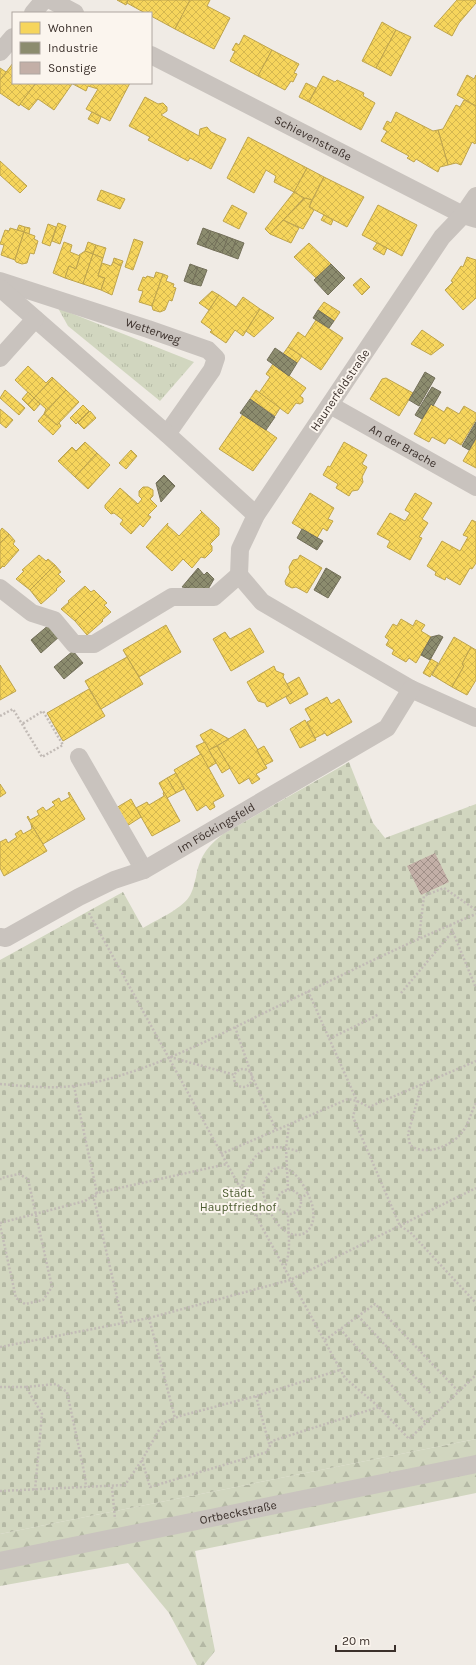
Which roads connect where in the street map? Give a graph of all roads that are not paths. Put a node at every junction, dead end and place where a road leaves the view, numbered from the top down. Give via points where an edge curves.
1 (44, 0) edge
2 (51, 0) edge
3 (34, 12) edge
4 (73, 12) edge
5 (12, 38) edge
6 (0, 52) edge
7 (152, 56) edge
8 (476, 196) edge
9 (470, 217) edge
10 (0, 282) edge
11 (0, 288) edge
12 (35, 319) junction
13 (0, 358) edge
14 (330, 405) junction
15 (167, 434) junction
16 (476, 487) edge
17 (256, 515) junction
18 (239, 575) junction
19 (0, 588) edge
20 (411, 689) junction
21 (476, 718) edge
22 (79, 757) dead end
23 (144, 870) junction
24 (0, 937) edge
25 (476, 1464) edge
26 (0, 1561) edge

1 - 3 street
2 - 4 street
5 - 6 street
7 - 9 street, Schievenstraße
8 - 9 street, Haunerfeldstraße
9 - 14 street, Haunerfeldstraße via 442,237
10 - 15 street, Wetterweg via 148,328 208,350 216,358 212,370
11 - 12 street
12 - 13 street
12 - 15 street
14 - 16 street, An der Brache
14 - 17 street, Haunerfeldstraße
15 - 17 street
17 - 18 street, Haunerfeldstraße via 240,549
18 - 19 street via 214,597 172,597 94,644 74,644 54,620 32,613
18 - 20 street via 262,602
20 - 21 street
20 - 23 street, Im Föckingsfeld via 387,728
22 - 23 street
23 - 24 street, Im Föckingsfeld via 114,880 6,938
25 - 26 street, Ortbeckstraße

